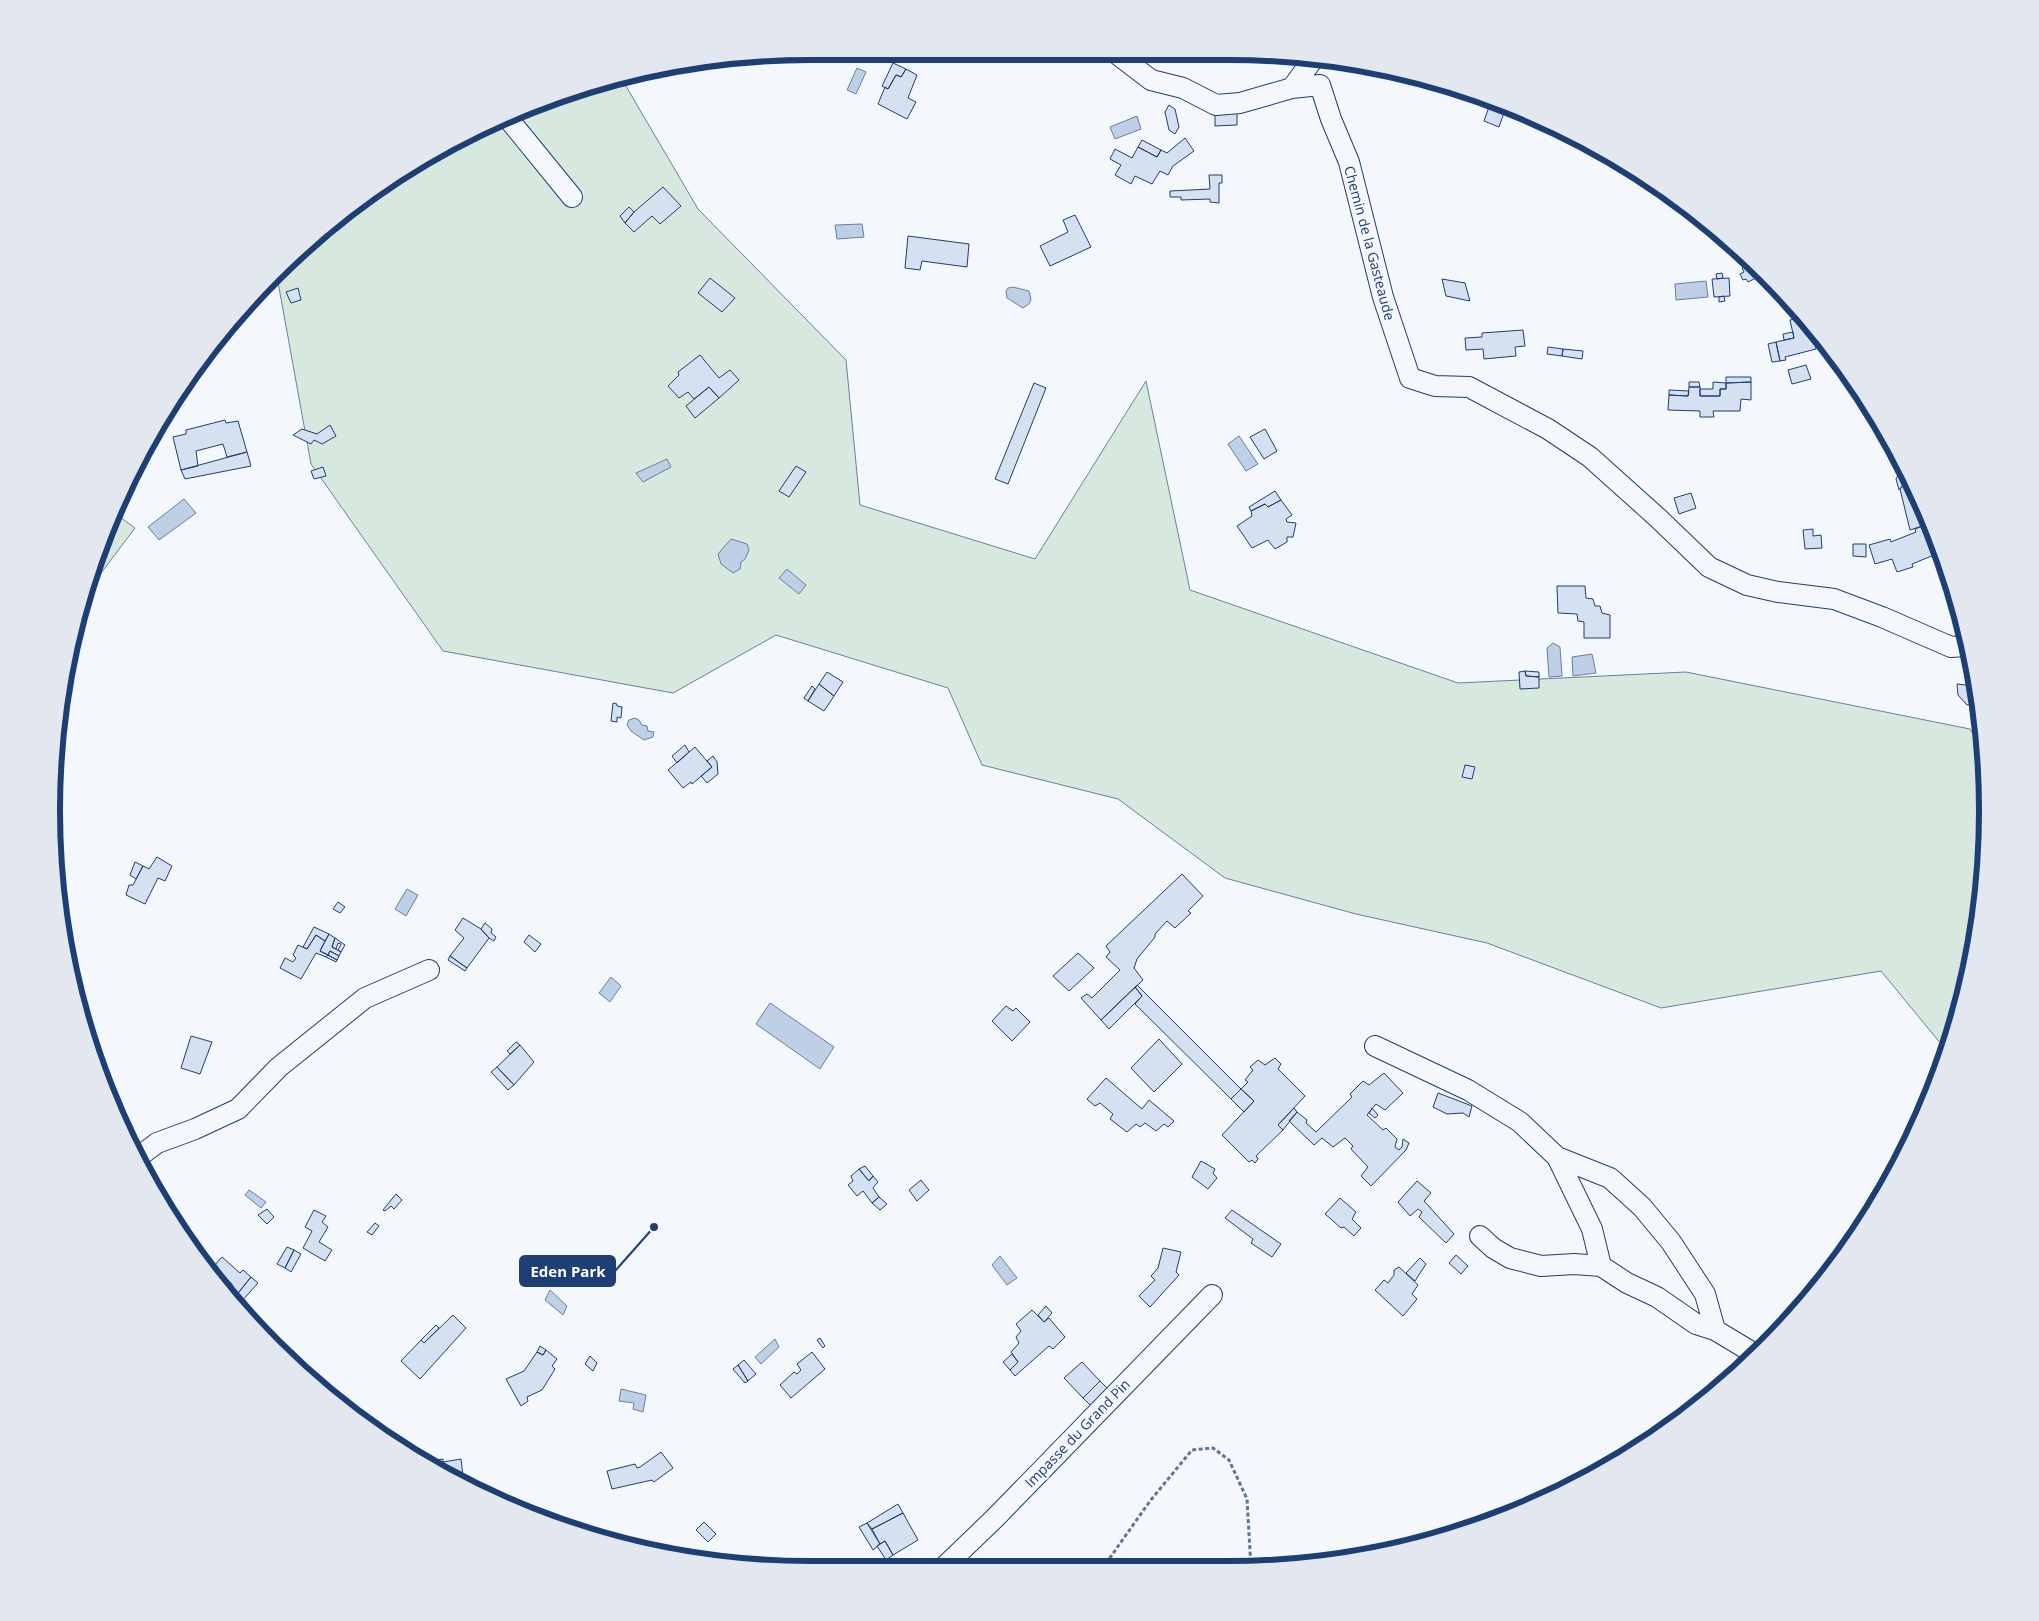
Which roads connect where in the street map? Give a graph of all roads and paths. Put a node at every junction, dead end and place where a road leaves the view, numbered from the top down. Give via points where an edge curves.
1 (1125, 60) edge
2 (1309, 65) edge
3 (1292, 88) junction
4 (511, 122) edge
5 (572, 197) dead end
6 (1961, 646) edge
7 (429, 970) dead end
8 (1375, 1046) dead end
9 (143, 1153) edge
10 (1558, 1157) junction
11 (1480, 1236) dead end
12 (1601, 1266) junction
13 (1212, 1296) dead end
14 (1715, 1330) junction
15 (1749, 1350) edge
16 (1251, 1560) edge
17 (950, 1561) edge
18 (1108, 1561) edge

1 - 3 street, Chemin de la Gasteaude via 1151,80 1183,88 1216,105 1240,103
2 - 3 street
3 - 6 street, Chemin de la Gasteaude via 1320,85 1349,162 1383,297 1410,378 1436,386 1469,387 1548,429 1590,457 1708,567 1747,585 1834,599 1951,647
4 - 5 street
7 - 9 street via 365,998 279,1067 238,1109 157,1143
8 - 10 street via 1475,1095 1520,1122
10 - 12 street via 1592,1229
10 - 14 street via 1610,1178 1642,1207 1705,1294
11 - 12 street via 1510,1258 1540,1266
12 - 14 street via 1657,1297 1696,1324
13 - 17 street, Impasse du Grand Pin
14 - 15 street
16 - 18 path via 1247,1499 1229,1460 1212,1448 1192,1450 1150,1501

